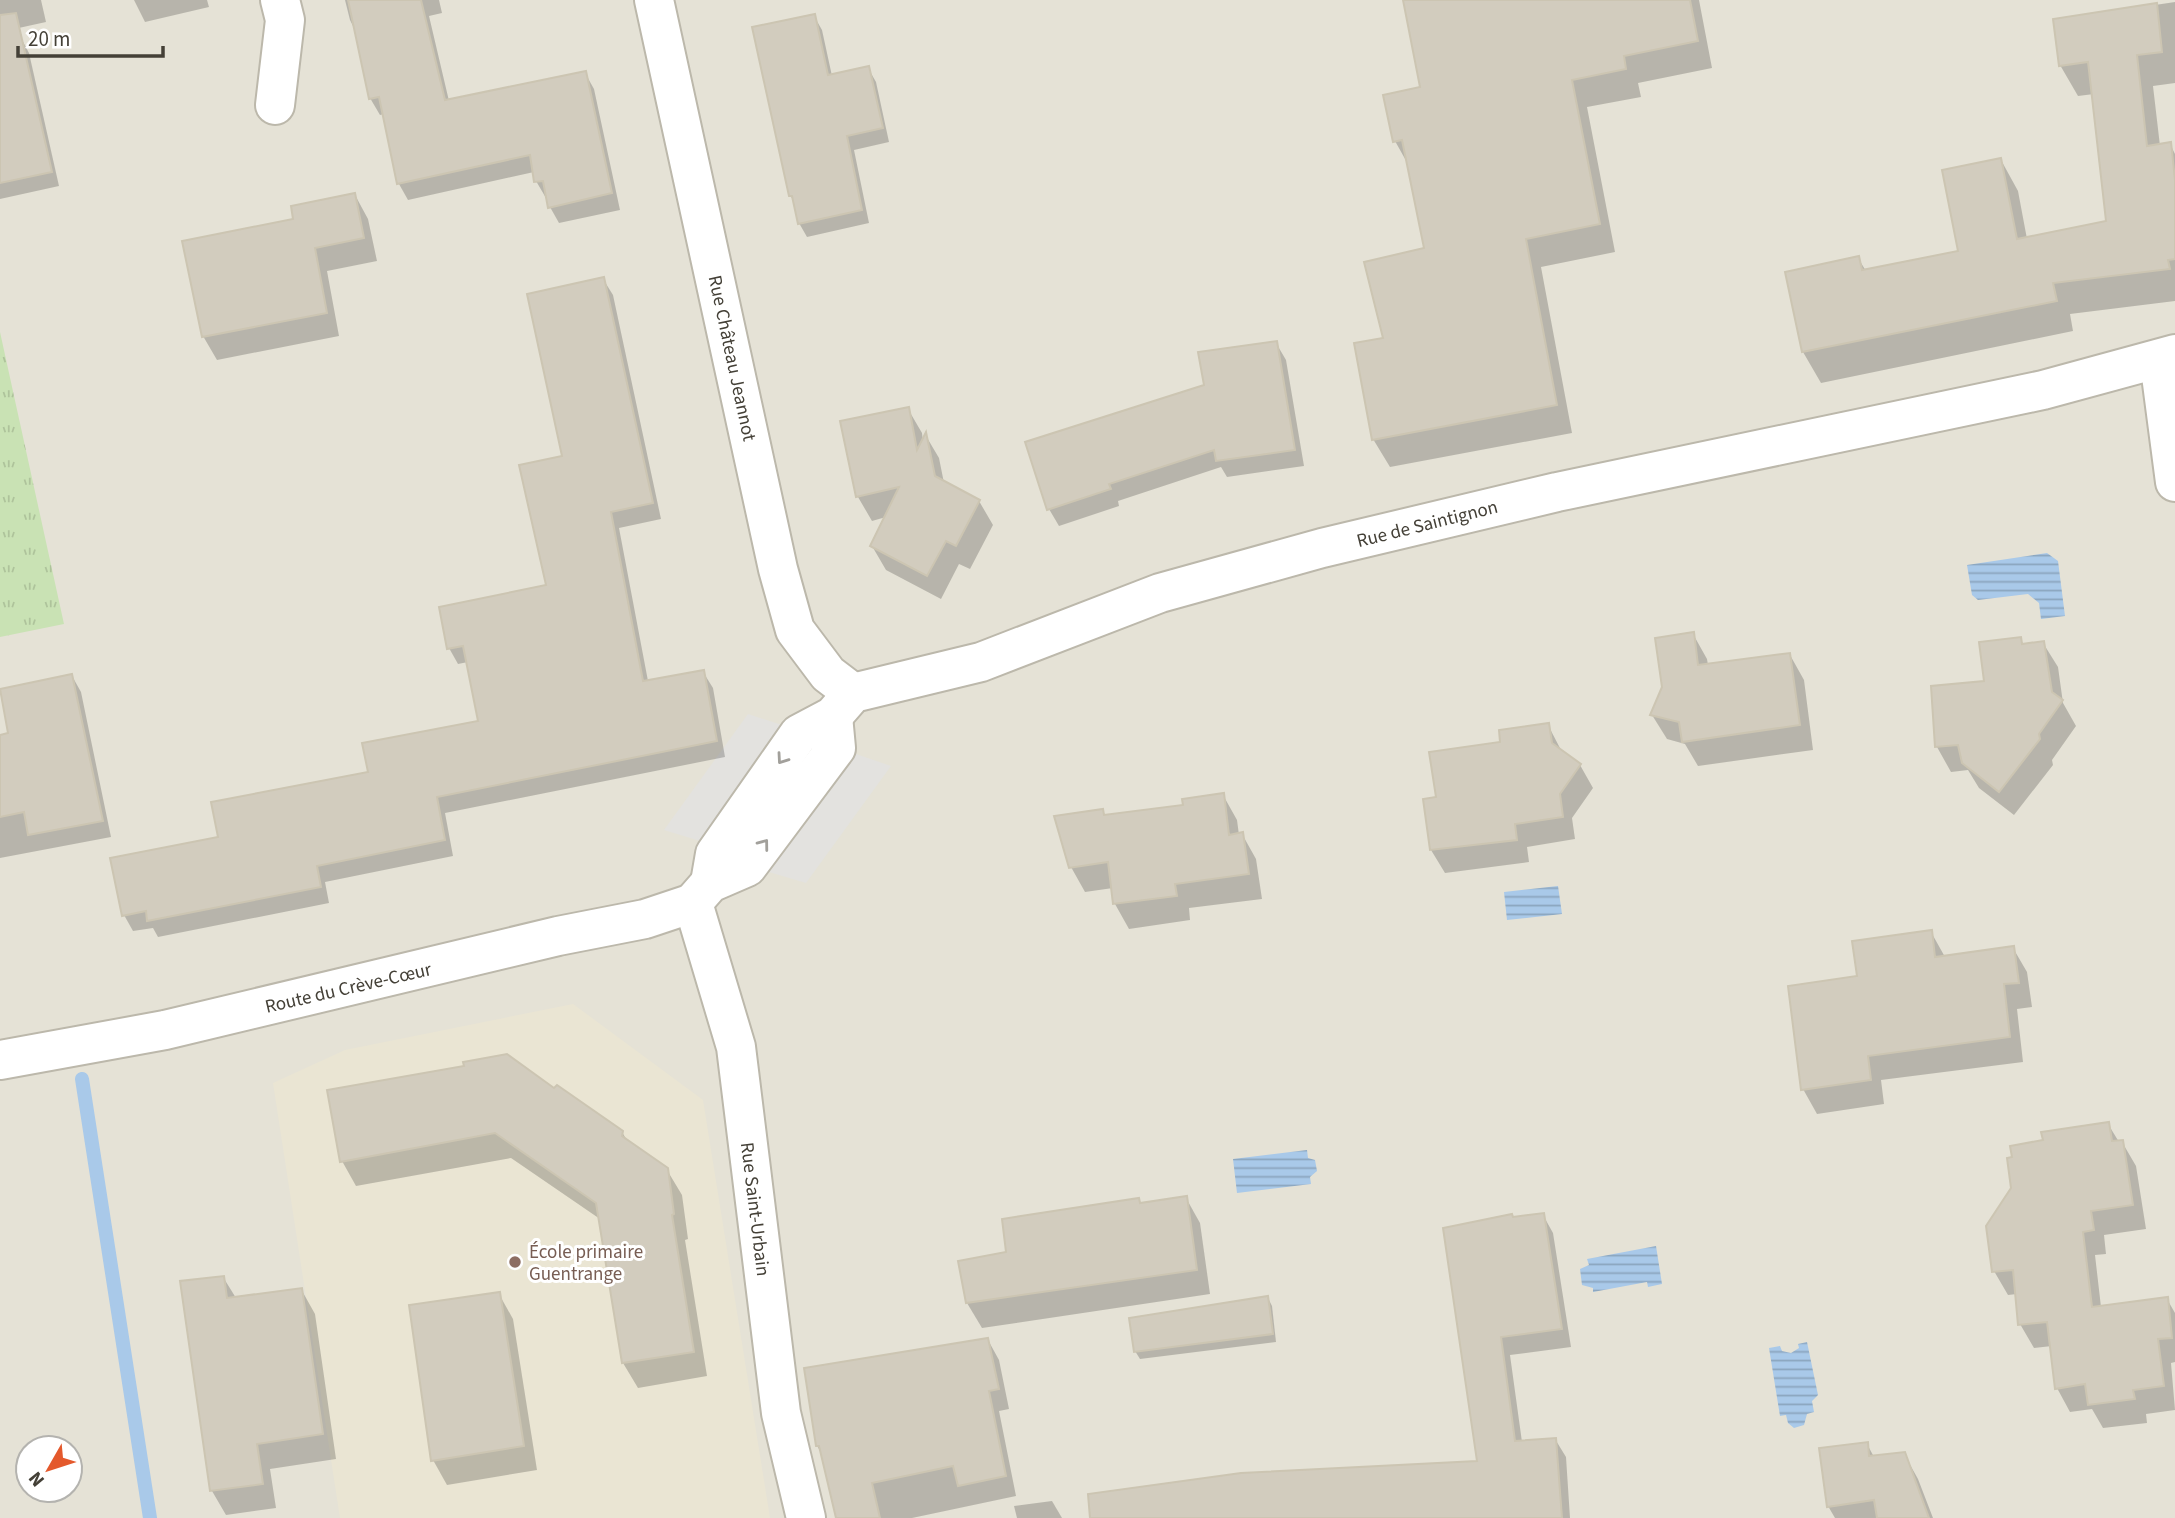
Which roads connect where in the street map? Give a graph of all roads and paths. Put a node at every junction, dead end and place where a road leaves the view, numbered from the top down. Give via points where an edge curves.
1 (280, 0) edge
2 (654, 0) edge
3 (275, 105) dead end
4 (2167, 357) edge
5 (2175, 482) edge
6 (843, 705) junction
7 (701, 893) junction
8 (0, 1060) edge
9 (806, 1518) edge

1 - 3 street via 285,20
2 - 6 street, Rue Château Jeannot via 778,569 795,631 828,674
4 - 5 street
4 - 6 street, Rue de Saintignon via 2043,390 1557,492 1322,548 1160,593 981,662
6 - 7 street, Rue de Saintignon via 800,734 715,854
7 - 8 street, Route du Crève-Cœur via 645,919 165,1030
7 - 9 street, Rue Saint-Urbain via 736,1047 781,1413

